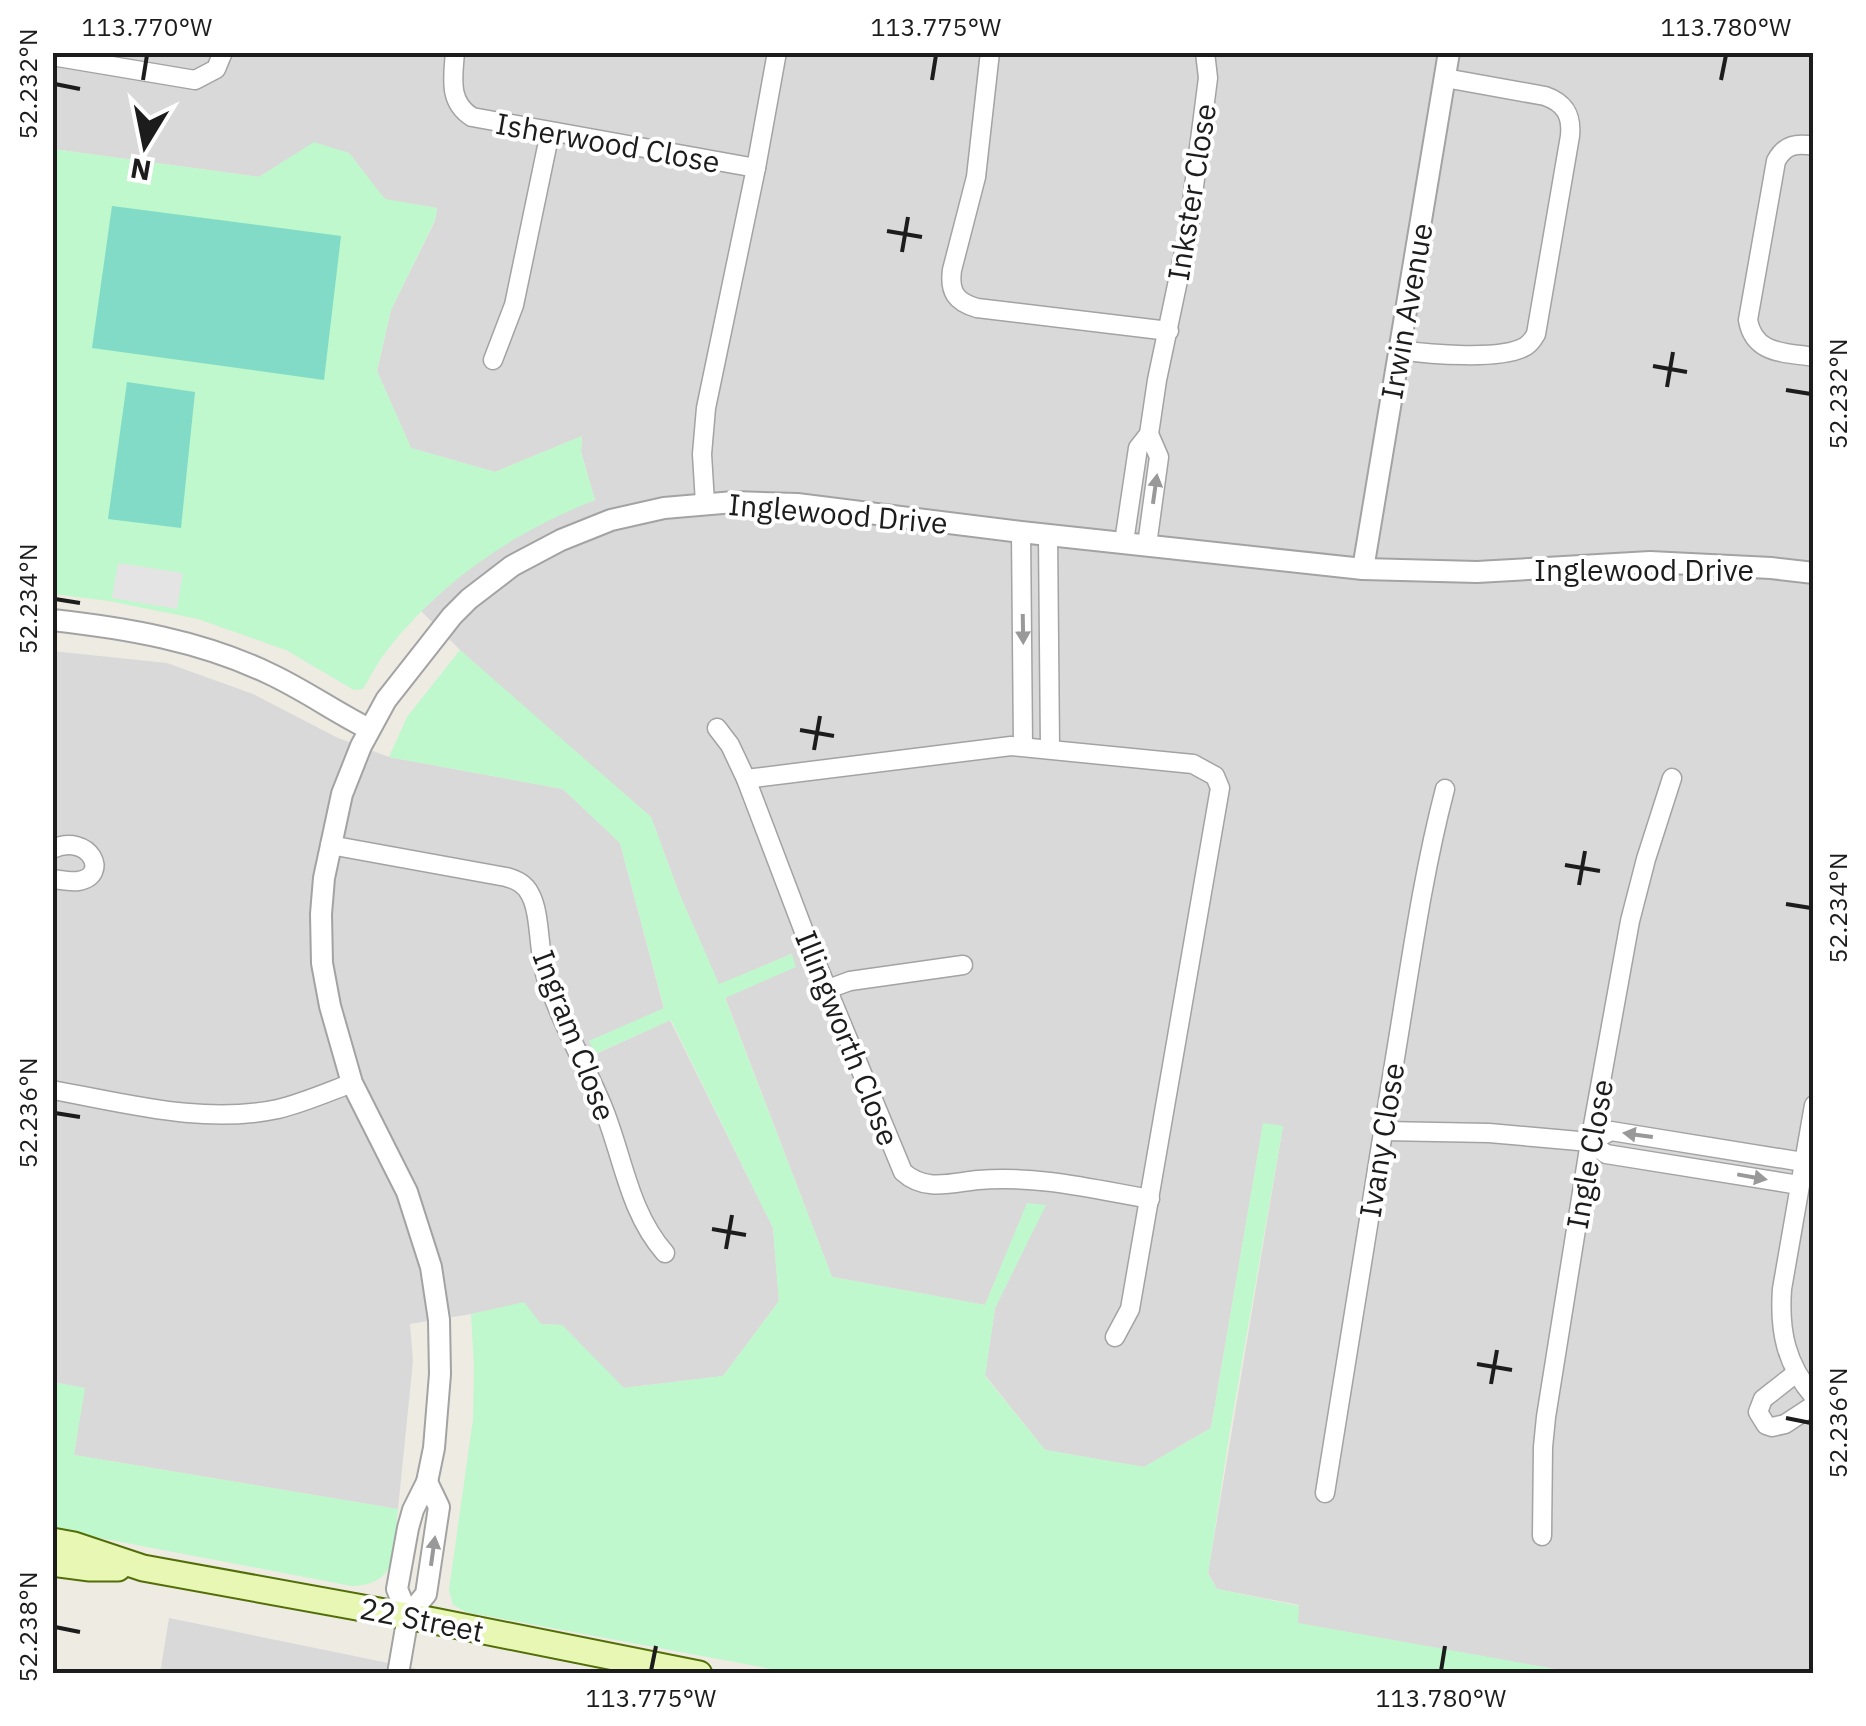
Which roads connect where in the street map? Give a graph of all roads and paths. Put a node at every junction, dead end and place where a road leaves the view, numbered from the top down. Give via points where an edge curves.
1 (223, 52) edge
2 (455, 52) edge
3 (777, 52) edge
4 (990, 52) edge
5 (1205, 52) edge
6 (1449, 52) edge
7 (52, 56) edge
8 (1445, 78) junction
9 (550, 132) junction
10 (1814, 146) edge
11 (756, 168) junction
12 (1169, 331) junction
13 (1400, 350) junction
14 (1814, 358) edge
15 (493, 360) dead end
16 (1149, 434) junction
17 (705, 502) junction
18 (1021, 532) junction
19 (1048, 535) junction
20 (1124, 542) junction
21 (1147, 545) junction
22 (1362, 568) junction
23 (1814, 573) edge
24 (52, 620) edge
25 (370, 728) junction
26 (717, 728) dead end
27 (1023, 746) junction
28 (1050, 748) junction
29 (1672, 778) dead end
30 (746, 779) junction
31 (1445, 788) dead end
32 (330, 845) junction
33 (52, 848) edge
34 (52, 878) edge
35 (963, 965) dead end
36 (828, 989) junction
37 (352, 1082) junction
38 (52, 1090) edge
39 (1814, 1104) edge
40 (1383, 1132) junction
41 (1590, 1142) junction
42 (1698, 1144) junction
43 (1803, 1162) junction
44 (1694, 1168) junction
45 (1799, 1185) junction
46 (1150, 1199) junction
47 (665, 1253) dead end
48 (1115, 1337) dead end
49 (1795, 1374) junction
50 (1814, 1397) edge
51 (1814, 1405) edge
52 (1325, 1493) dead end
53 (1542, 1536) dead end
54 (52, 1541) edge
55 (52, 1563) edge
56 (144, 1568) junction
57 (408, 1616) junction
58 (398, 1674) edge
59 (699, 1674) edge

1 - 7 street via 216,69 195,80
2 - 9 street, Isherwood Close via 452,86 465,112
3 - 11 street, Isherwood Close
4 - 12 street via 976,177 952,270 956,298 977,308
5 - 12 street, Inkster Close via 1196,181
6 - 8 street, Irwin Avenue
8 - 13 street, Irwin Avenue
8 - 13 street via 1554,99 1570,118 1570,136 1532,342 1505,352
9 - 11 street, Isherwood Close
9 - 15 street via 514,305
10 - 14 street via 1792,145 1776,161 1748,320 1757,342
11 - 17 street, Isherwood Close via 704,419
12 - 16 street, Inkster Close
13 - 22 street, Irwin Avenue
16 - 20 street, Inkster Close via 1138,448
21 -> 16 street, Inkster Close via 1160,457
17 - 18 street, Inglewood Drive via 798,504
17 - 25 street, Inglewood Drive via 611,520 512,566 452,616
18 - 19 street, Inglewood Drive
18 -> 27 street
19 - 20 street, Inglewood Drive
19 - 28 street
20 - 21 street, Inglewood Drive
21 - 22 street, Inglewood Drive
22 - 23 street, Inglewood Drive via 1477,572 1650,562
24 - 25 street via 203,648 271,674
25 - 32 street, Inglewood Drive via 342,794
26 - 30 street, Illingworth Close
27 - 28 street
27 - 30 street
28 - 46 street via 1193,764 1215,776 1220,788
29 - 41 street, Ingle Close via 1630,922
30 - 36 street, Illingworth Close
31 - 40 street, Ivany Close
32 - 37 street, Inglewood Drive via 322,963
32 - 47 street, Ingram Close via 506,876 528,890 545,974 603,1107 635,1206
33 - 34 street via 89,850 94,862 81,880
35 - 36 street
36 - 46 street, Illingworth Close via 900,1166 914,1181 928,1186 1046,1180
37 - 38 street via 238,1115 188,1114
37 - 57 street, Inglewood Drive via 407,1192 431,1267 438,1320 434,1448 397,1589
39 - 43 street
40 - 41 street
40 - 52 street, Ivany Close
42 -> 41 street via 1611,1132
41 - 44 street via 1606,1154
41 - 53 street, Ingle Close via 1544,1432
42 - 43 street
42 - 44 street
43 - 45 street
44 -> 45 street
45 - 49 street via 1780,1312
46 - 48 street via 1130,1308
49 - 50 street
49 - 51 street via 1759,1404 1761,1420 1779,1426
54 - 56 main road, 22 Street
55 - 56 main road, 22 Street
56 - 57 main road, 22 Street
57 - 58 street, Inglewood Drive
57 - 59 main road, 22 Street

